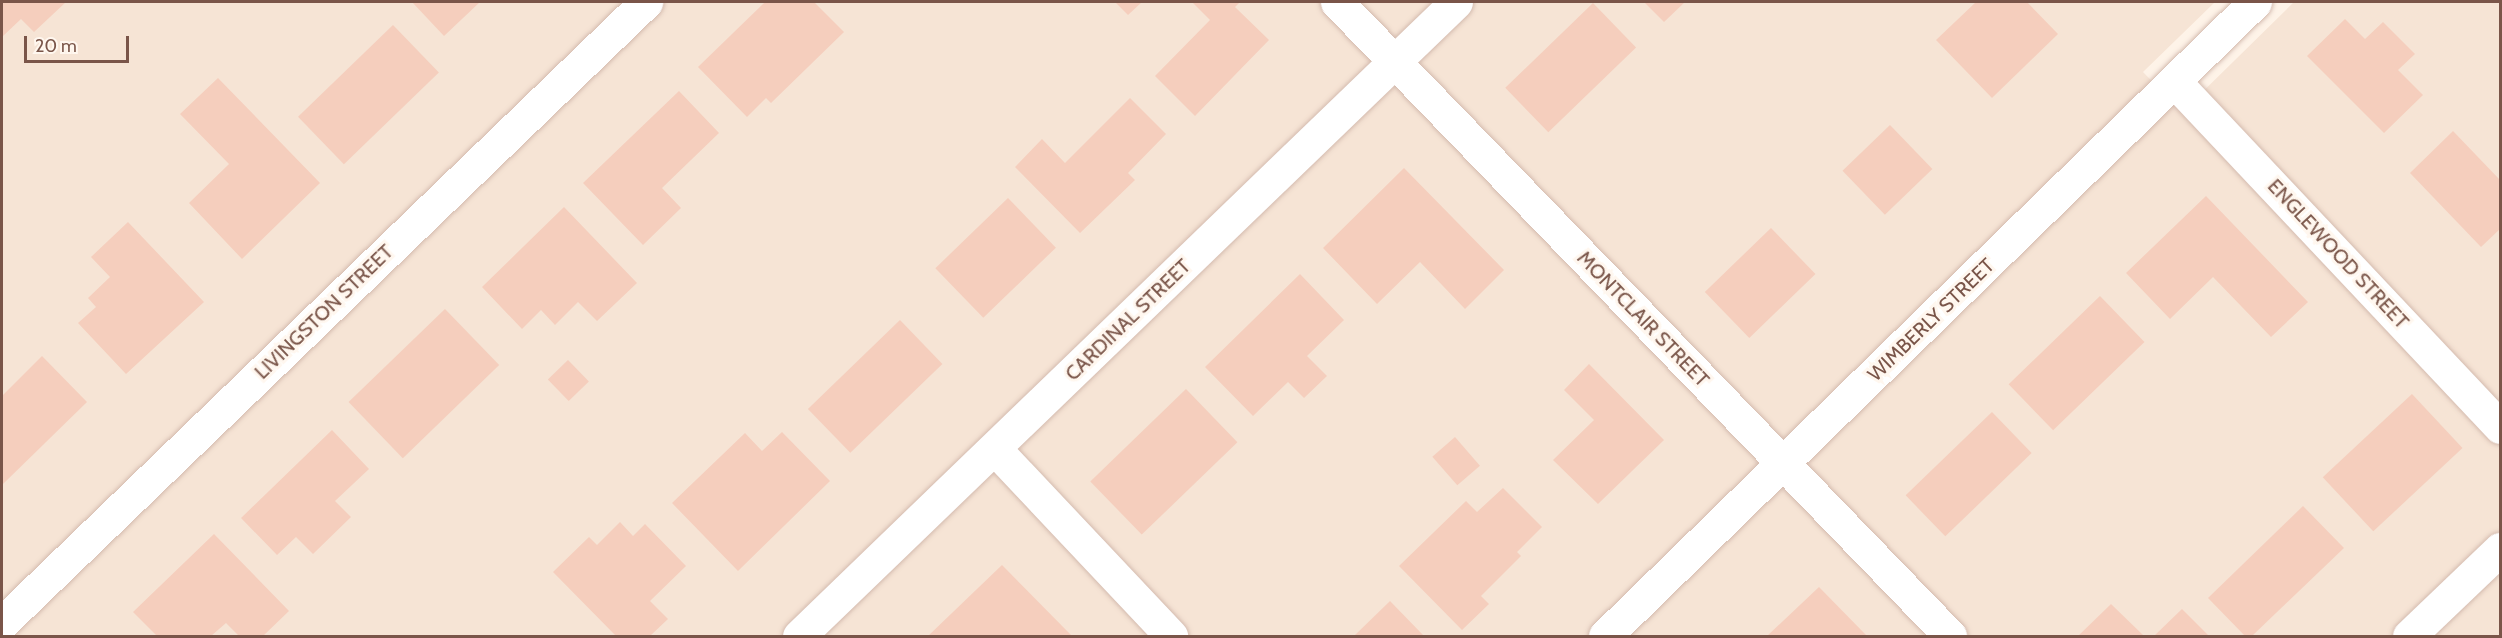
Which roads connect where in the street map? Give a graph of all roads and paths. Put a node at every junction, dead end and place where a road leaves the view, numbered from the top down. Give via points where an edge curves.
1 (646, 2) edge
2 (1337, 2) edge
3 (1456, 2) edge
4 (2255, 2) edge
5 (1394, 61) junction
6 (2175, 82) junction
7 (2500, 427) edge
8 (995, 449) junction
9 (1784, 464) junction
10 (2500, 549) edge
11 (2, 623) edge
12 (799, 636) edge
13 (1172, 636) edge
14 (1605, 636) edge
15 (1950, 636) edge
16 (2409, 636) edge

1 - 11 street, LIVINGSTON STREET
2 - 5 street, MONTCLAIR STREET
3 - 5 street, CARDINAL STREET
4 - 6 street, WIMBERLY STREET
5 - 8 street, CARDINAL STREET
5 - 9 street, MONTCLAIR STREET
6 - 7 street, ENGLEWOOD STREET
6 - 9 street, WIMBERLY STREET
8 - 12 street, CARDINAL STREET
8 - 13 street
9 - 14 street, WIMBERLY STREET
9 - 15 street, MONTCLAIR STREET
10 - 16 street

